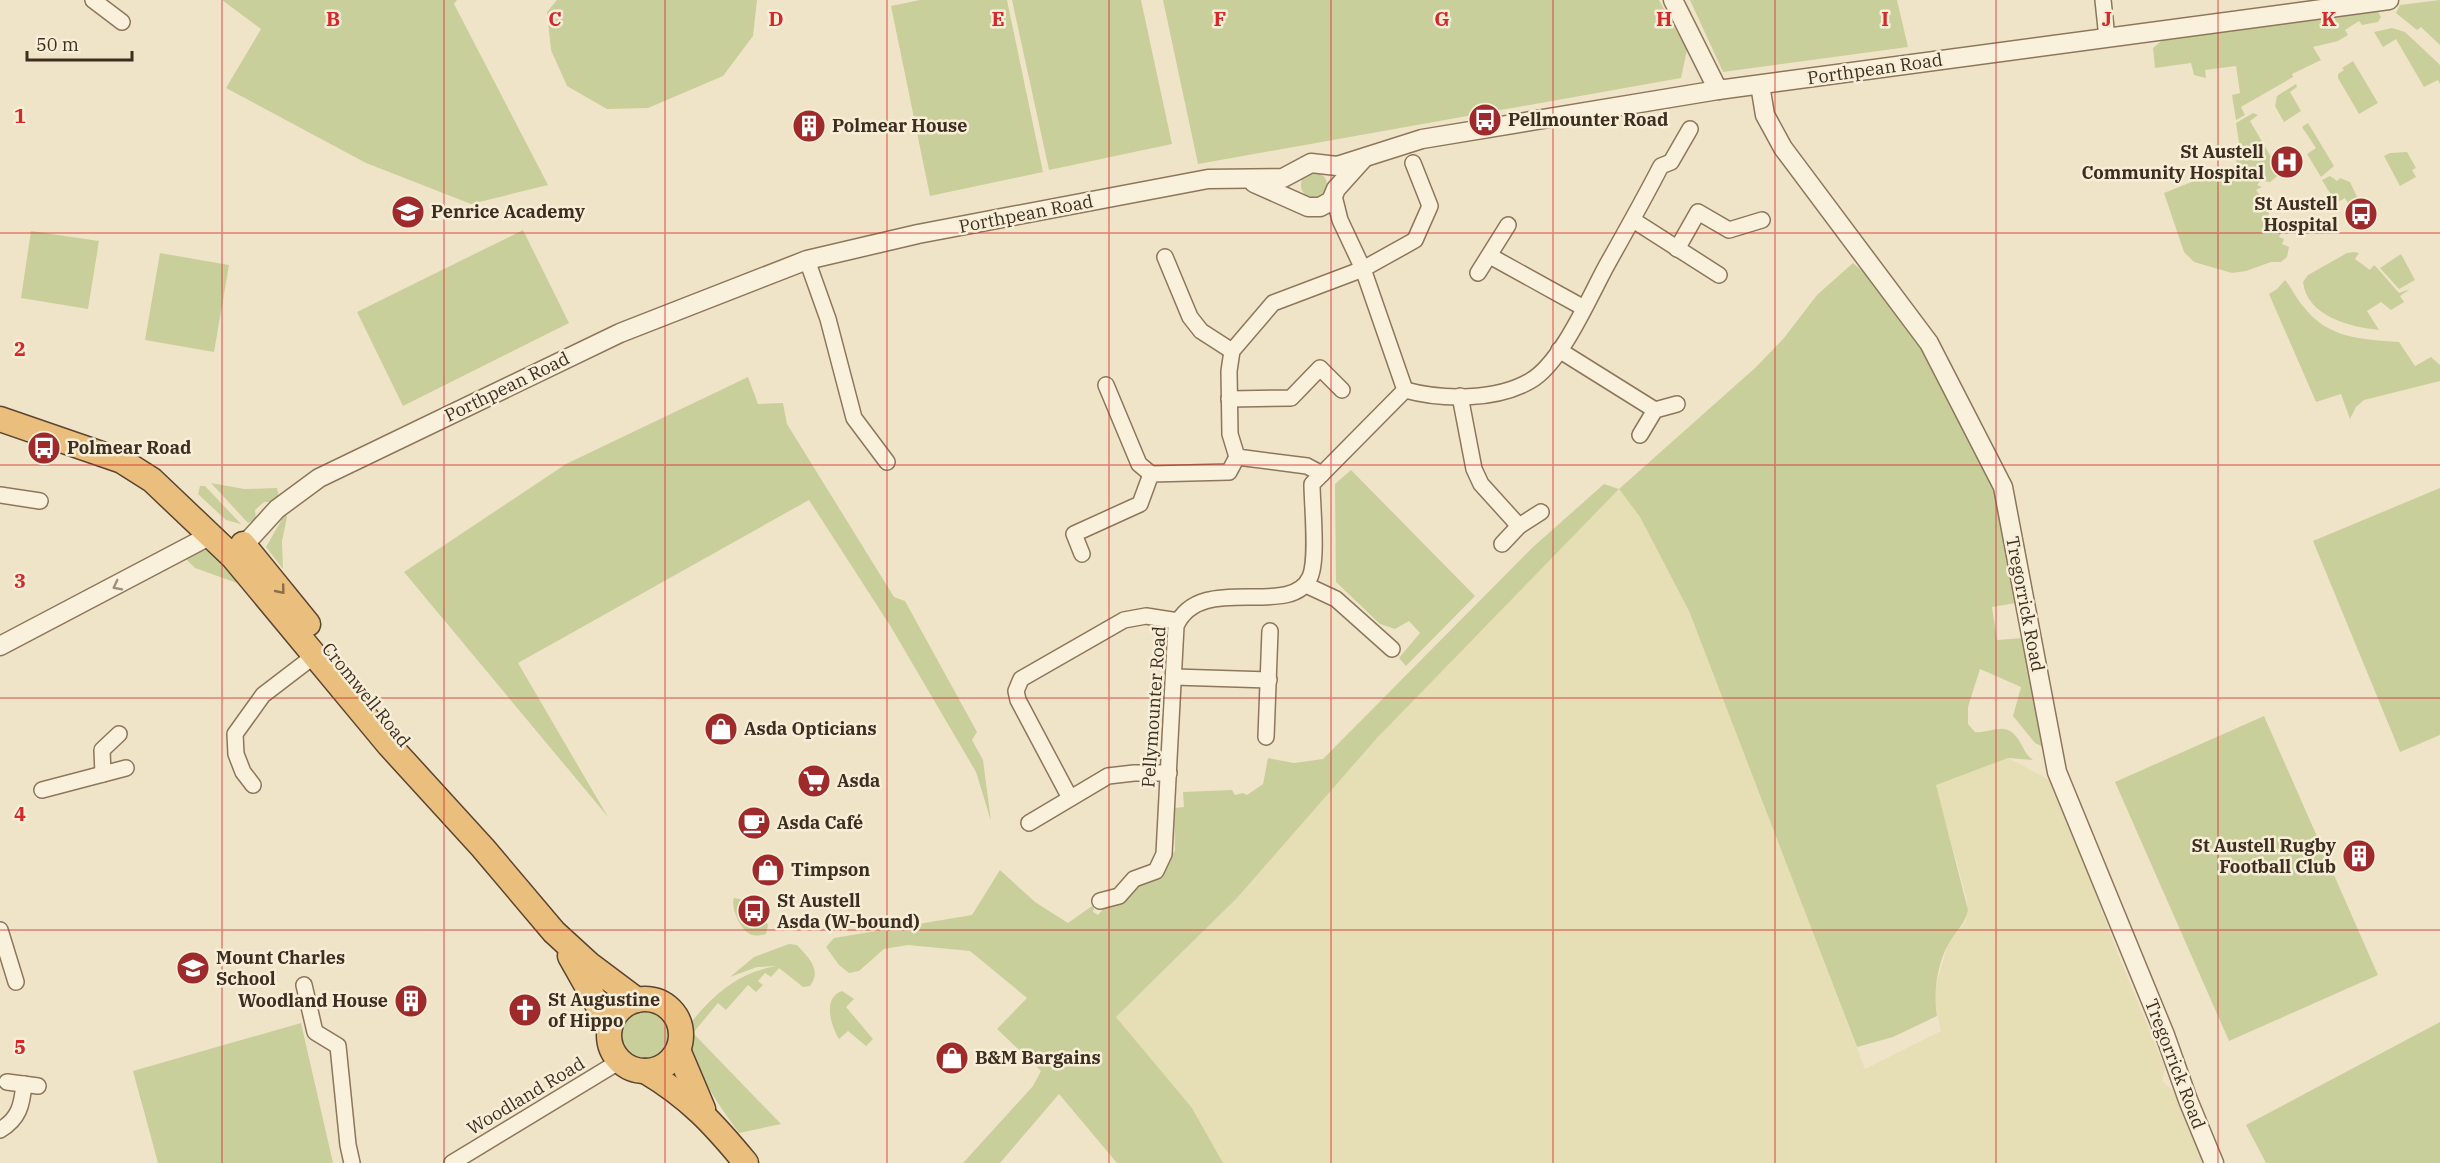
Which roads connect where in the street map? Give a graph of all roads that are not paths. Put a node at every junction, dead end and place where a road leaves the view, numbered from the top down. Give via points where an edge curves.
1 (93, 0) edge
2 (1673, 0) edge
3 (2103, 0) edge
4 (2389, 0) edge
5 (122, 22) dead end
6 (2107, 38) junction
7 (1760, 84) junction
8 (1718, 90) junction
9 (1690, 129) dead end
10 (1365, 158) junction
11 (1413, 163) dead end
12 (1321, 164) junction
13 (1299, 169) junction
14 (1246, 180) junction
15 (1335, 193) junction
16 (1308, 206) junction
17 (1633, 220) junction
18 (1762, 220) dead end
19 (1508, 225) dead end
20 (1346, 234) junction
21 (1677, 249) junction
22 (1490, 256) junction
23 (1165, 257) dead end
24 (807, 260) junction
25 (1363, 269) junction
26 (1479, 273) dead end
27 (1719, 275) dead end
28 (1584, 308) junction
29 (1559, 350) junction
30 (1232, 351) junction
31 (1106, 385) dead end
32 (1342, 390) dead end
33 (1404, 390) junction
34 (1460, 396) junction
35 (1229, 399) junction
36 (1677, 404) dead end
37 (0, 406) edge
38 (1655, 410) junction
39 (0, 419) edge
40 (1640, 435) dead end
41 (1237, 457) junction
42 (887, 462) dead end
43 (1151, 474) junction
44 (1322, 474) junction
45 (0, 495) edge
46 (40, 501) dead end
47 (1541, 512) dead end
48 (1519, 526) junction
49 (211, 535) junction
50 (1502, 544) dead end
51 (239, 551) junction
52 (1082, 554) dead end
53 (1306, 585) junction
54 (1178, 621) junction
55 (1270, 631) dead end
56 (0, 646) edge
57 (1392, 649) dead end
58 (314, 656) junction
59 (1174, 677) junction
60 (1269, 680) junction
61 (119, 734) dead end
62 (1266, 737) dead end
63 (126, 768) dead end
64 (1169, 773) junction
65 (103, 774) junction
66 (254, 785) dead end
67 (42, 790) dead end
68 (1070, 798) junction
69 (1029, 823) dead end
70 (483, 848) junction
71 (1100, 901) dead end
72 (0, 930) edge
73 (554, 932) junction
74 (16, 982) dead end
75 (304, 985) dead end
76 (637, 1000) junction
77 (610, 1027) junction
78 (678, 1050) junction
79 (620, 1061) junction
80 (645, 1071) junction
81 (7, 1082) dead end
82 (707, 1118) junction
83 (0, 1130) edge
84 (352, 1163) edge
85 (452, 1163) edge
86 (746, 1163) edge
87 (2214, 1163) edge

1 - 5 street
2 - 8 street
3 - 6 street
4 - 6 street, Porthpean Road
6 - 7 street, Porthpean Road
7 - 8 street, Porthpean Road
7 - 87 street, Tregorrick Road via 1765,115 1783,148 1924,335 2003,487 2057,772
8 - 10 street, Porthpean Road via 1422,140
9 - 17 street via 1671,162 1661,166
10 - 12 street, Porthpean Road via 1337,166
10 - 15 street, Porthpean Road
11 - 25 street via 1430,206 1415,240
12 - 13 street, Porthpean Road via 1311,163
12 - 15 street via 1334,175
13 - 14 street, Porthpean Road via 1283,178
13 - 16 street via 1293,194
14 - 16 street, Porthpean Road
14 - 24 street, Porthpean Road via 1208,179 918,234
15 - 16 street, Porthpean Road via 1326,205
15 - 20 street
16 - 20 street
17 - 21 street
17 - 28 street
18 - 21 street via 1729,230 1698,212
19 - 22 street
20 - 25 street
21 - 27 street
22 - 26 street
22 - 28 street
23 - 30 street via 1190,317 1201,331
24 - 42 street via 828,319 854,418
24 - 51 street, Porthpean Road via 620,333 319,478 277,509
25 - 30 street via 1273,303
25 - 33 street
28 - 29 street
29 - 34 street via 1545,370 1530,381 1503,390
29 - 38 street
30 - 35 street
31 - 43 street via 1139,464
32 - 35 street via 1320,368 1292,398
33 - 34 street via 1428,396
33 - 44 street
34 - 48 street via 1474,469 1481,484
35 - 41 street via 1230,434
36 - 38 street
37 - 51 highway via 69,426 134,456 176,484
38 - 40 street
39 - 49 highway via 122,461 152,480
41 - 43 street via 1229,472
41 - 44 street via 1307,466
43 - 52 street via 1140,504 1074,534
44 - 53 street via 1312,484 1313,568
45 - 46 street
47 - 48 street
48 - 50 street
49 - 51 highway
49 -> 56 street
51 - 58 highway, Cromwell Road
51 -> 70 highway, Cromwell Road via 429,771
53 - 54 street, Pellymounter Road via 1282,595 1213,599 1187,609
53 - 57 street via 1336,599
54 - 59 street, Pellymounter Road
54 - 68 street via 1146,616 1124,620 1021,679 1016,691 1018,700
55 - 60 street
58 - 66 street via 263,695 235,734 236,754
58 - 70 highway, Cromwell Road
59 - 60 street
59 - 64 street, Pellymounter Road
60 - 62 street
61 - 65 street via 102,750
63 - 65 street
64 - 68 street via 1108,776
64 - 71 street, Pellymounter Road via 1161,862 1156,871 1130,882 1119,896
65 - 67 street
68 - 69 street
70 - 73 highway, Cromwell Road
72 - 74 street
73 - 76 highway, Cromwell Road
73 - 77 highway, Cromwell Road
75 - 84 street via 315,1032 338,1046
76 - 77 highway via 622,1008
76 - 78 highway via 658,1002 674,1015 681,1037
77 - 79 highway via 610,1045
78 - 80 highway via 668,1063
78 - 82 highway
79 - 80 highway via 634,1070
79 - 85 street, Woodland Road
80 - 82 highway via 679,1091
81 - 83 street via 31,1085 16,1117
82 - 86 highway

